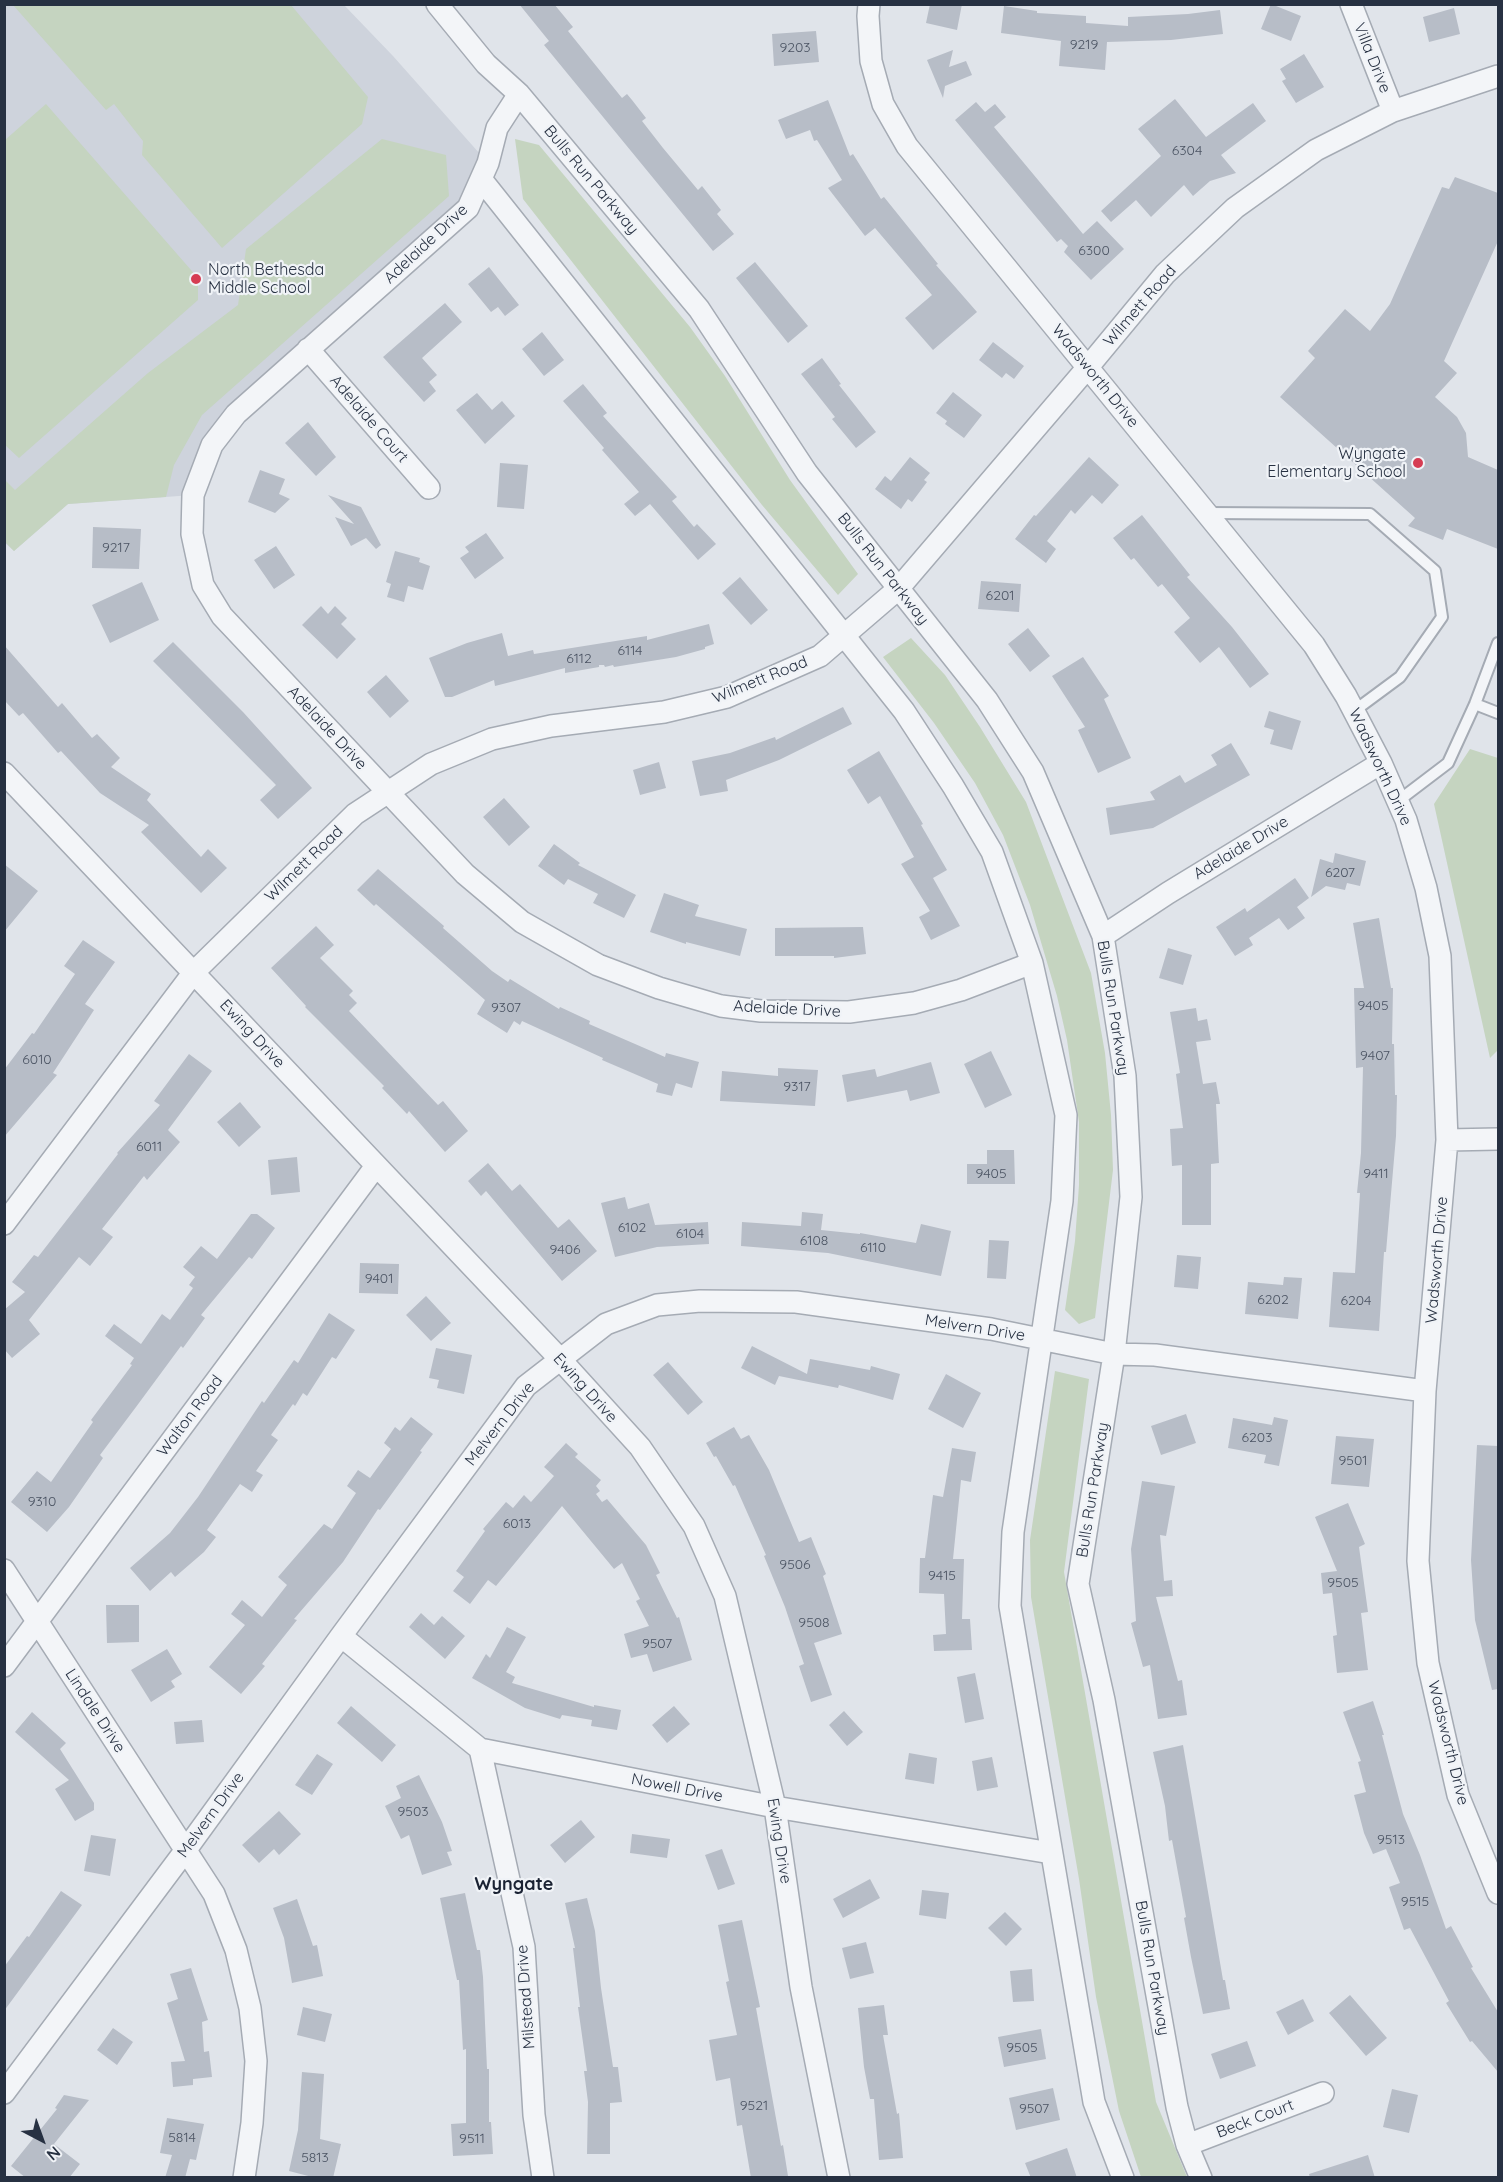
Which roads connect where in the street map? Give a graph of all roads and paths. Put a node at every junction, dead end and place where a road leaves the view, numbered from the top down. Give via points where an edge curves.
1 (438, 4) edge
2 (869, 4) edge
3 (1351, 4) edge
4 (1498, 76) edge
5 (519, 94) junction
6 (1393, 111) junction
7 (481, 179) junction
8 (308, 350) junction
9 (1088, 367) junction
10 (429, 489) dead end
11 (1207, 513) junction
12 (898, 589) junction
13 (843, 636) junction
14 (1498, 643) edge
15 (1475, 704) junction
16 (1354, 711) junction
17 (1498, 713) edge
18 (1381, 763) junction
19 (4, 773) edge
20 (387, 791) junction
21 (1398, 801) junction
22 (1102, 936) junction
23 (1032, 963) junction
24 (194, 972) junction
25 (1498, 1138) edge
26 (1447, 1140) junction
27 (376, 1166) junction
28 (4, 1224) edge
29 (1041, 1339) junction
30 (1114, 1354) junction
31 (560, 1359) junction
32 (1425, 1390) junction
33 (4, 1570) edge
34 (38, 1622) junction
35 (341, 1636) junction
36 (4, 1666) edge
37 (480, 1749) junction
38 (775, 1807) junction
39 (185, 1851) junction
40 (1051, 1853) junction
41 (1498, 1893) edge
42 (4, 2093) edge
43 (1323, 2093) dead end
44 (1187, 2145) junction
45 (244, 2178) edge
46 (543, 2178) edge
47 (839, 2178) edge
48 (1123, 2178) edge
49 (1201, 2178) edge

1 - 5 street, Bulls Run Parkway via 486,64
2 - 9 street, Wadsworth Drive via 871,61 884,104 907,146
3 - 6 street, Villa Drive
4 - 6 street, Wilmett Road
5 - 7 street, Adelaide Drive via 497,128
5 - 12 street, Bulls Run Parkway via 699,309 807,473
6 - 9 street, Wilmett Road via 1316,150 1235,208 1165,274
7 - 8 street, Adelaide Drive via 468,208
7 - 13 street
8 - 10 street, Adelaide Court
8 - 20 street, Adelaide Drive via 236,414 212,445 193,495 192,534 203,585 222,616
9 - 11 street, Wadsworth Drive
9 - 12 street, Wilmett Road
11 - 16 street, Wadsworth Drive via 1314,645
11 - 16 lane via 1370,514 1435,571 1442,617 1400,678
12 - 13 street, Wilmett Road
12 - 22 street, Bulls Run Parkway via 987,700 1033,772
13 - 20 street, Wilmett Road via 820,656 727,697 664,712 551,726 492,739 431,764
13 - 23 street via 904,711 992,852
14 - 15 lane
15 - 17 lane
15 - 21 lane via 1448,763
16 - 18 street, Wadsworth Drive
18 - 21 street, Wadsworth Drive
18 - 22 street, Adelaide Drive
19 - 24 street, Ewing Drive
20 - 23 street, Adelaide Drive via 465,874 522,922 598,965 721,1006 760,1011 860,1011 914,1003 961,990
20 - 24 street, Wilmett Road via 355,814
21 - 26 street, Wadsworth Drive via 1426,888 1440,956
22 - 30 street, Bulls Run Parkway via 1125,1076 1131,1197
23 - 29 street via 1066,1115 1062,1201
24 - 27 street, Ewing Drive
24 - 28 street, Wilmett Road
25 - 26 street
26 - 32 street, Wadsworth Drive
27 - 31 street, Ewing Drive
27 - 34 street, Walton Road
29 - 30 street, Melvern Drive
29 - 31 street, Melvern Drive via 796,1302 700,1301 657,1305 606,1324
29 - 40 street via 1013,1532 1010,1606
30 - 32 street, Melvern Drive via 1155,1355
30 - 44 street, Bulls Run Parkway via 1078,1584 1104,1700
31 - 35 street, Melvern Drive via 526,1386
31 - 38 street, Ewing Drive via 640,1447 694,1526 726,1596
32 - 41 street, Wadsworth Drive via 1418,1561 1428,1663 1458,1795
33 - 34 street, Lindale Drive
34 - 36 street, Walton Road
34 - 39 street, Lindale Drive
35 - 37 street, Nowell Drive
35 - 39 street, Melvern Drive
37 - 38 street, Nowell Drive
37 - 46 street, Milstead Drive via 524,1947 534,2115
38 - 40 street, Nowell Drive
38 - 47 street, Ewing Drive via 801,1987
39 - 42 street, Melvern Drive
39 - 45 street, Lindale Drive via 214,1894 236,1950 250,2008 256,2061
40 - 48 street via 1095,2102
43 - 44 street, Beck Court
44 - 49 street, Bulls Run Parkway

